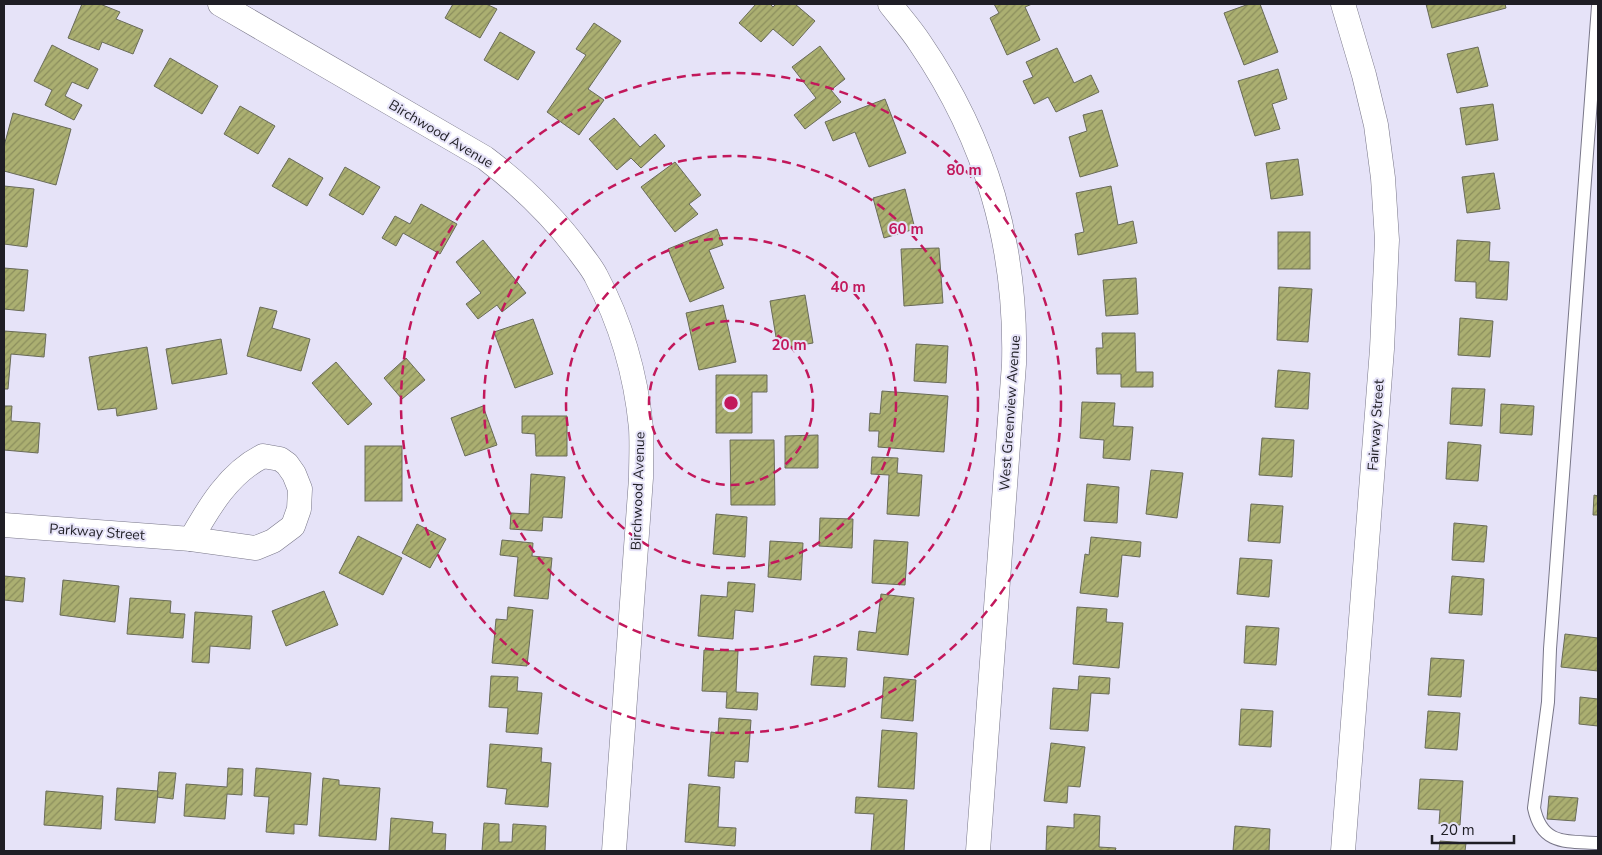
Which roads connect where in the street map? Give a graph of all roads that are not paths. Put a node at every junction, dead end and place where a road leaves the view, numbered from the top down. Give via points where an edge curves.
1 (220, 4) edge
2 (890, 4) edge
3 (1343, 4) edge
4 (1598, 6) edge
5 (4, 526) edge
6 (191, 539) junction
7 (1598, 843) edge
8 (614, 851) edge
9 (978, 851) edge
10 (1343, 851) edge

1 - 8 street, Birchwood Avenue via 485,158 549,214 595,275 626,348 641,430 641,478
2 - 9 street, West Greenview Avenue via 920,42 976,143 1004,234 1010,274 1015,326 1014,364
3 - 10 street, Fairway Street via 1376,125 1387,240 1382,349
4 - 7 lane via 1548,702 1534,808 1536,818 1548,836
5 - 6 street, Parkway Street
6 - 6 street, Parkway Street via 256,548 273,541 293,526 299,508 300,489 287,464 280,459 263,456 240,470

